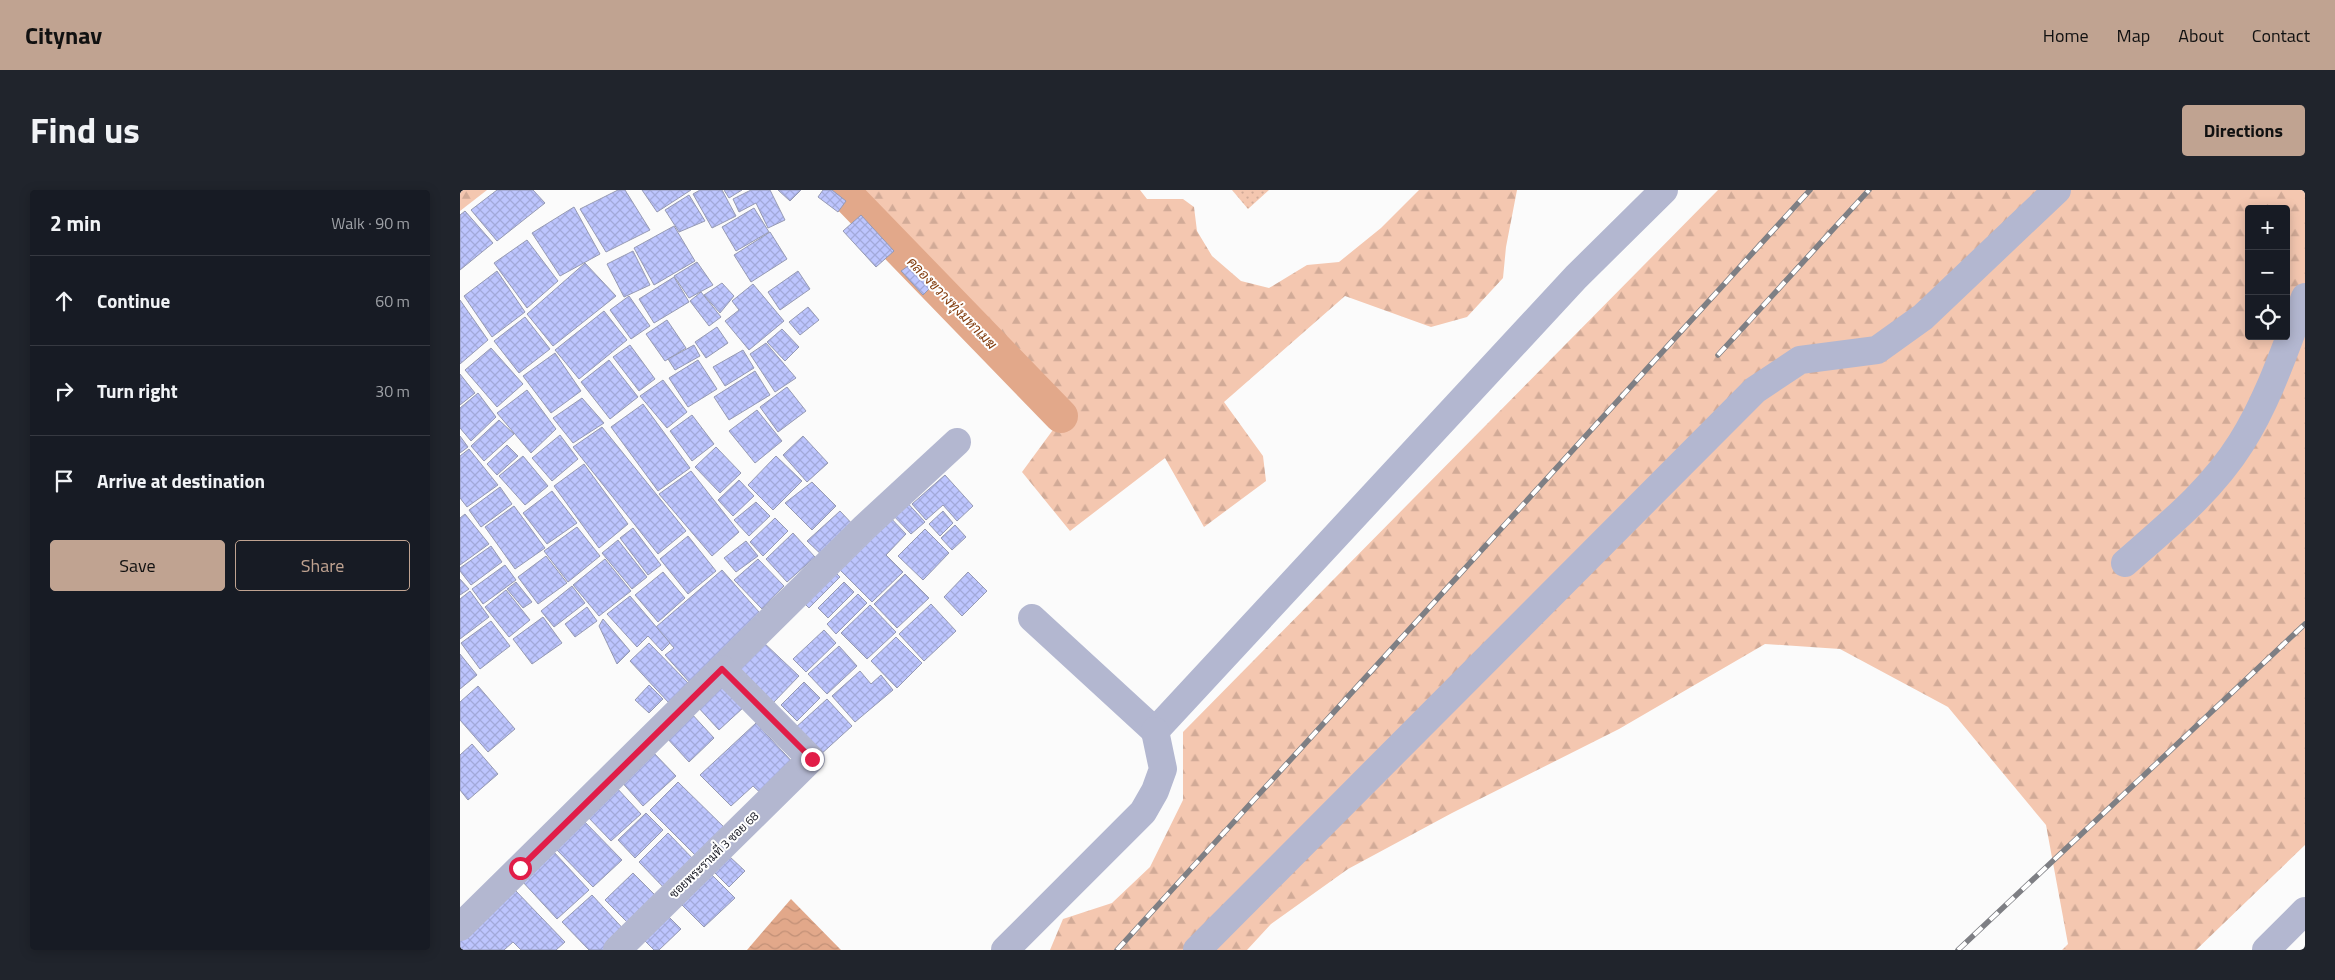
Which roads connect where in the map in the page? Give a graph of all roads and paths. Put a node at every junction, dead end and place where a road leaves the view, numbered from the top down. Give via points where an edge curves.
1 (1664, 190) edge
2 (2057, 190) edge
3 (2305, 297) edge
4 (957, 442) dead end
5 (2126, 563) dead end
6 (1032, 618) dead end
7 (722, 669) junction
8 (1155, 731) junction
9 (2305, 911) edge
10 (460, 927) edge
11 (617, 950) edge
12 (1005, 950) edge
13 (1197, 950) edge
14 (2266, 950) edge

1 - 8 street via 1576,277
2 - 13 street via 1922,317 1877,350 1800,360 1755,390
3 - 5 street via 2273,380 2241,444 2194,503
4 - 7 street via 865,526
6 - 8 street
7 - 10 street
7 - 11 street, ซอยพระรามที่ 3 ซอย 68 via 812,759
8 - 12 street via 1163,770 1143,812
9 - 14 street

